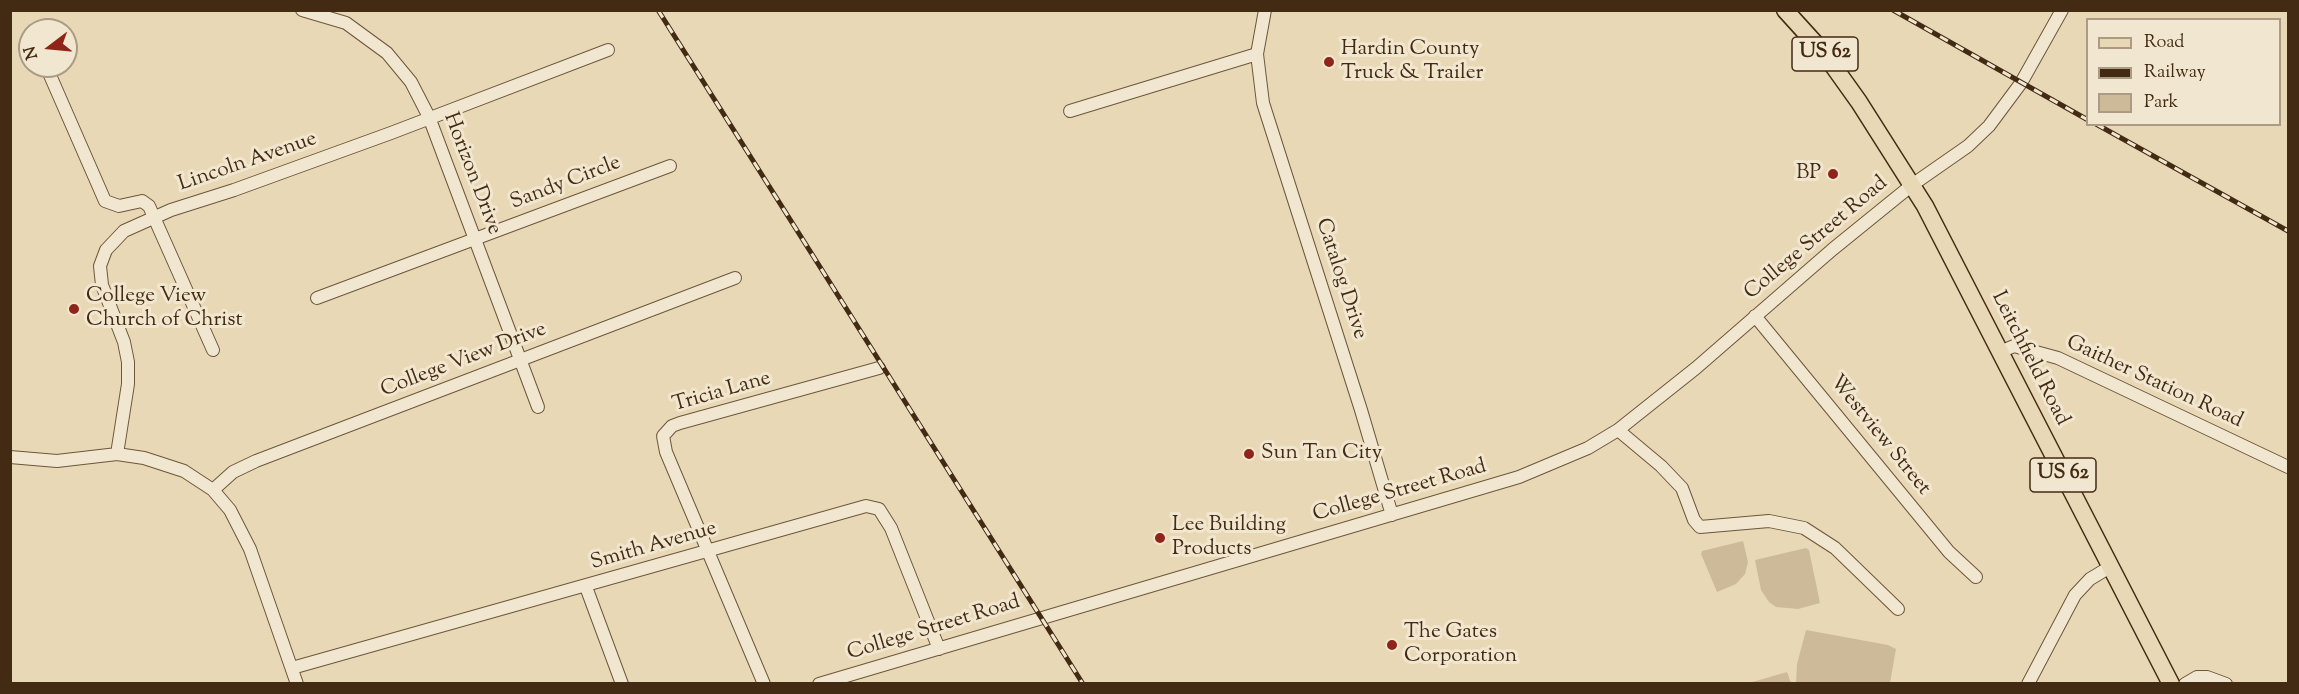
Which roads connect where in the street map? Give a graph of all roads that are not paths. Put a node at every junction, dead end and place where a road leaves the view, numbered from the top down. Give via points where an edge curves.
1 (302, 10) edge
2 (1265, 10) edge
3 (1785, 10) edge
4 (2062, 10) edge
5 (608, 50) dead end
6 (1257, 54) junction
7 (51, 78) edge
8 (1070, 111) dead end
9 (429, 117) junction
10 (670, 166) dead end
11 (1912, 185) junction
12 (154, 216) junction
13 (475, 240) junction
14 (735, 278) dead end
15 (317, 298) dead end
16 (1755, 316) junction
17 (213, 350) dead end
18 (2000, 352) junction
19 (520, 361) junction
20 (879, 368) dead end
21 (537, 407) dead end
22 (1618, 430) junction
23 (117, 454) junction
24 (10, 457) edge
25 (2289, 467) edge
26 (213, 490) junction
27 (1392, 515) junction
28 (708, 551) junction
29 (2110, 567) junction
30 (1976, 577) dead end
31 (586, 587) junction
32 (1898, 609) dead end
33 (939, 649) junction
34 (292, 668) junction
35 (297, 684) edge
36 (622, 684) edge
37 (764, 684) edge
38 (819, 684) edge
39 (2028, 684) edge
40 (2171, 684) edge
41 (2185, 684) edge
42 (2226, 684) edge

1 - 9 street, Horizon Drive via 346,23 387,53 411,82
2 - 6 street, Catalog Drive
3 - 11 main road, US 62 via 1832,63
4 - 11 street, College Street Road via 2021,83 1989,126 1968,146
5 - 9 street, Lincoln Avenue
6 - 8 street
6 - 27 street, Catalog Drive via 1263,103
7 - 12 street via 105,201 119,206 146,202
9 - 12 street, Lincoln Avenue
9 - 13 street, Horizon Drive
10 - 13 street, Sandy Circle
11 - 16 street, College Street Road
11 - 18 main road, Leitchfield Road / US 62
12 - 17 street
12 - 23 street, Lincoln Avenue via 117,237 100,266 102,285 128,362
13 - 15 street, Sandy Circle
13 - 19 street, Horizon Drive
14 - 19 street, College View Drive
16 - 22 street, College Street Road
16 - 30 street, Westview Street via 1949,552
18 - 25 street, Gaither Station Road via 2014,346 2058,358
18 - 29 main road, Leitchfield Road / US 62
19 - 21 street, Horizon Drive
19 - 26 street, College View Drive via 256,461 233,472
20 - 28 street, Tricia Lane via 680,423 667,431 663,436 666,452
22 - 27 street, College Street Road via 1539,471
22 - 32 street via 1682,488 1700,527 1769,521 1804,528 1835,548
23 - 24 street via 57,461
23 - 26 street via 168,464
26 - 34 street via 230,510 250,549
27 - 33 street, College Street Road
28 - 31 street, Smith Avenue
28 - 33 street, Smith Avenue via 846,510 874,506 891,528
28 - 37 street, Tricia Lane
29 - 39 street via 2075,594
29 - 40 main road, Leitchfield Road / US 62
31 - 34 street, Smith Avenue
31 - 36 street
33 - 38 street, College Street Road
34 - 35 street
41 - 42 street via 2197,677 2207,677

